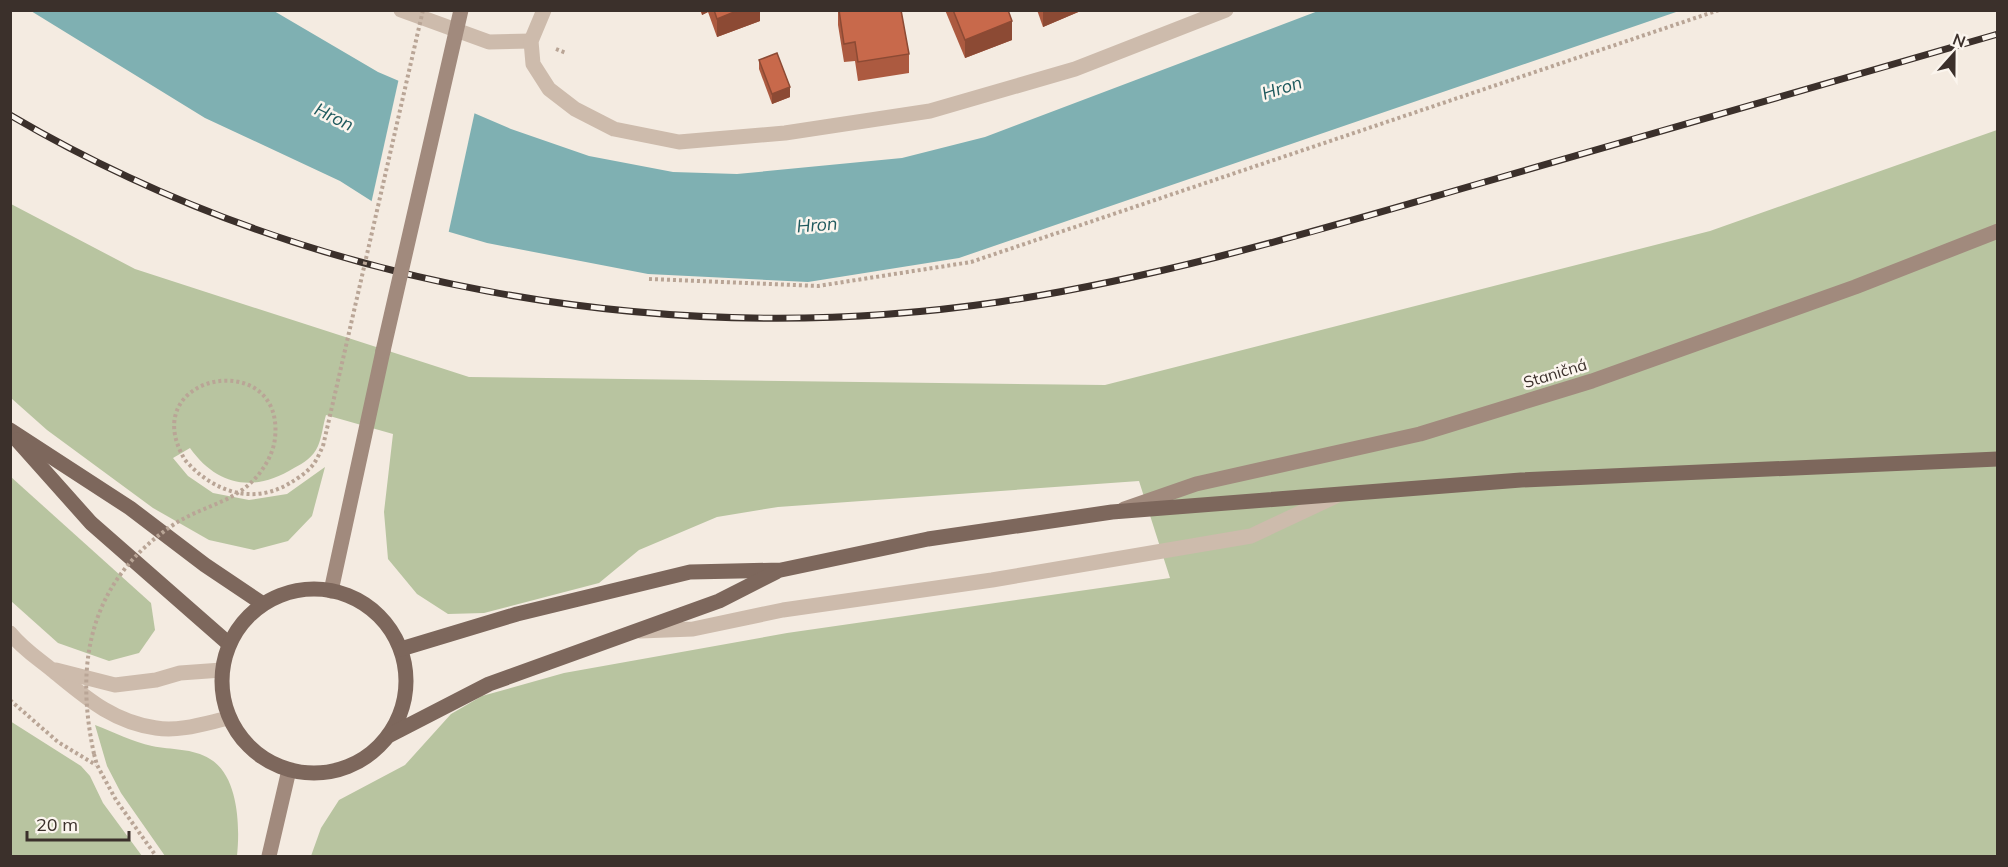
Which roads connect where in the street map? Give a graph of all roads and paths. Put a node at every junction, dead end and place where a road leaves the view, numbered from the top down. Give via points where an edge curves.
1 (401, 10) edge
2 (423, 10) edge
3 (461, 10) edge
4 (544, 10) edge
5 (1226, 10) edge
6 (1719, 10) edge
7 (531, 41) junction
8 (1998, 231) edge
9 (649, 279) dead end
10 (10, 432) edge
11 (1998, 459) edge
12 (1336, 496) junction
13 (1112, 512) junction
14 (781, 570) junction
15 (331, 591) junction
16 (263, 604) junction
17 (628, 632) junction
18 (10, 633) edge
19 (229, 644) junction
20 (401, 649) junction
21 (50, 668) junction
22 (222, 670) junction
23 (10, 700) edge
24 (230, 718) junction
25 (389, 736) junction
26 (97, 765) junction
27 (289, 770) junction
28 (156, 856) edge
29 (269, 856) edge

1 - 7 street via 489,42
2 - 26 path, bridge via 323,446 312,467 283,488 246,495 223,489 207,481 185,460 175,440 174,425 183,401 208,381 236,380 254,387 271,406 275,441 266,465 255,479 227,500 201,509 154,539 110,591 87,659 85,699
3 - 15 street, bridge
4 - 7 street
5 - 7 street via 1075,69 930,111 785,133 679,142 614,129 575,110 549,89 533,64
6 - 9 path via 971,262 818,286
8 - 13 street, Staničná via 1592,381 1431,430 1196,484
10 - 16 main road via 130,508
10 - 19 main road via 91,523
11 - 12 main road via 1521,480
12 - 13 main road
12 - 17 street via 1251,536 783,610 693,629
13 - 14 main road via 928,539
14 - 17 main road via 719,601
14 - 20 main road via 690,572 518,614
15 - 16 main road via 284,594
15 - 20 main road via 366,605 386,625
16 - 19 main road via 243,622
17 - 25 main road via 489,684
18 - 21 street via 23,650
19 - 22 main road
20 - 25 main road via 405,695 400,717
21 - 22 street via 115,685
21 - 24 street via 91,703 156,728
22 - 24 main road via 222,694
23 - 26 path via 58,742
24 - 27 main road via 253,751
25 - 27 main road via 364,758 333,772
26 - 28 path via 116,800
27 - 29 street

